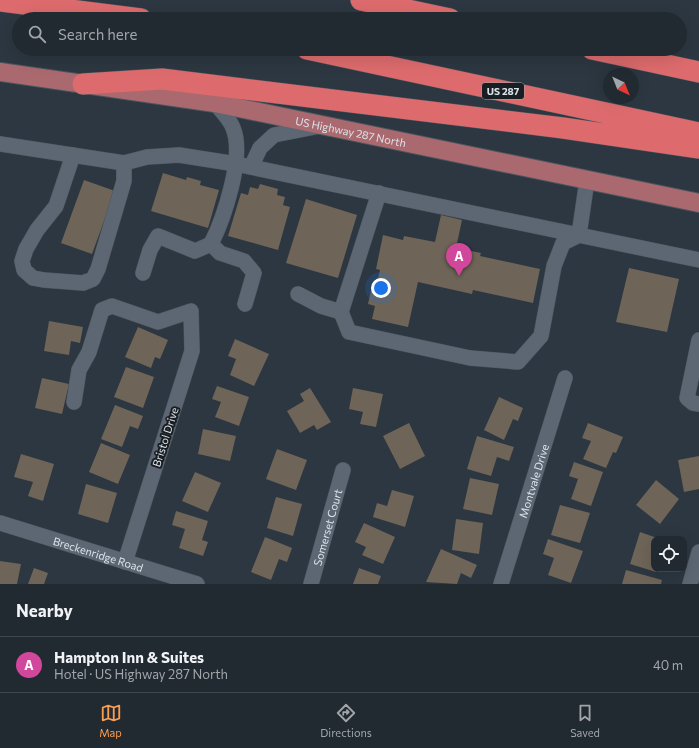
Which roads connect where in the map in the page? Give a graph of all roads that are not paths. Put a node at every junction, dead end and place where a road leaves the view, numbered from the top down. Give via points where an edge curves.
1 (361, 0) edge
2 (0, 1) edge
3 (86, 12) edge
4 (417, 12) edge
5 (340, 56) edge
6 (625, 56) edge
7 (0, 72) edge
8 (699, 72) edge
9 (83, 84) junction
10 (215, 103) junction
11 (323, 125) junction
12 (699, 133) edge
13 (0, 144) edge
14 (699, 148) edge
15 (73, 155) junction
16 (124, 163) junction
17 (243, 166) junction
18 (587, 180) junction
19 (379, 194) junction
20 (699, 203) edge
21 (579, 235) junction
22 (211, 244) junction
23 (699, 260) edge
24 (143, 273) dead end
25 (298, 294) dead end
26 (245, 304) dead end
27 (341, 312) junction
28 (699, 340) edge
29 (565, 378) dead end
30 (74, 402) dead end
31 (699, 404) edge
32 (343, 470) dead end
33 (0, 524) edge
34 (699, 552) edge
35 (125, 562) junction
36 (196, 584) edge
37 (311, 584) edge
38 (502, 584) edge
39 (690, 584) edge

1 - 4 highway
2 - 3 highway
5 - 12 highway, US 287
6 - 8 highway
7 - 9 main road, US Highway 287 North
9 - 10 main road, US Highway 287 North
9 - 14 highway via 162,79 555,127
10 - 11 main road, US Highway 287 North
10 - 17 street via 233,127
11 - 17 street via 274,135
11 - 18 main road, US Highway 287 North
13 - 15 street
15 - 16 street
15 - 16 street via 56,206 37,230 22,261 24,270 33,278 83,283 93,279 124,181
16 - 17 street via 147,157 179,155
17 - 19 street
17 - 22 street
18 - 20 main road, US Highway 287 North
18 - 21 street
19 - 21 street
19 - 27 street
21 - 23 street
21 - 27 street via 563,243 554,266 541,336 518,362 470,358 349,332
22 - 24 street via 195,251 158,236 150,250
22 - 26 street via 220,253 244,261 254,273
25 - 27 street via 321,306
28 - 31 street via 687,398
29 - 38 street, Montvale Drive
30 - 35 street, Bristol Drive via 79,370 89,352 102,310 112,306 158,322 191,311 192,351
32 - 37 street, Somerset Court
33 - 35 street, Breckenridge Road
34 - 39 street
35 - 36 street, Breckenridge Road

